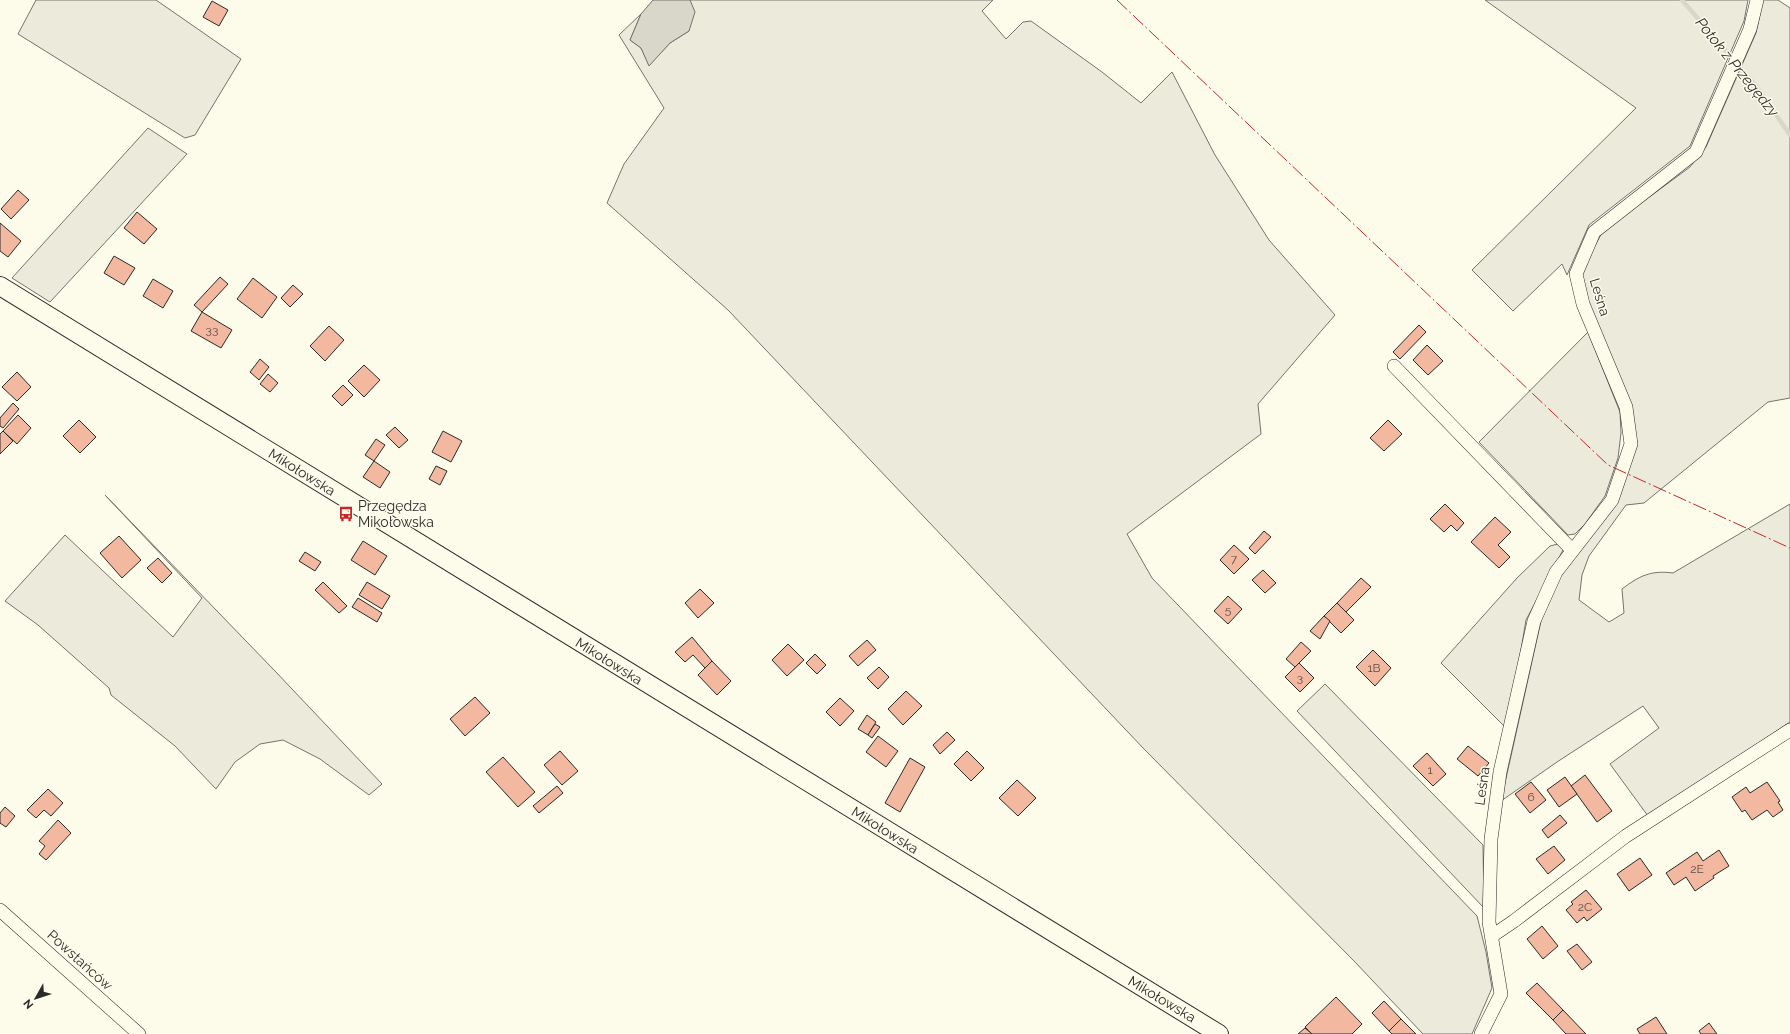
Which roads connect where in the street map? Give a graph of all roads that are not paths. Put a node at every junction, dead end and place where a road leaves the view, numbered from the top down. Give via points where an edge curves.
1 (1757, 0) edge
2 (0, 286) edge
3 (1394, 366) dead end
4 (1572, 550) junction
5 (1790, 730) edge
6 (0, 910) edge
7 (1492, 936) junction
8 (139, 1034) edge
9 (1219, 1034) edge
10 (1481, 1034) edge

1 - 4 street, Leśna via 1750,29 1696,152 1594,232 1576,274 1583,304 1626,407 1631,444 1612,500
2 - 9 main road, Mikołowska
3 - 4 street
4 - 7 street, Leśna via 1556,572 1534,621 1500,772 1491,839
5 - 7 street via 1626,836
6 - 8 street, Powstańców
7 - 10 street, Leśna via 1501,994

